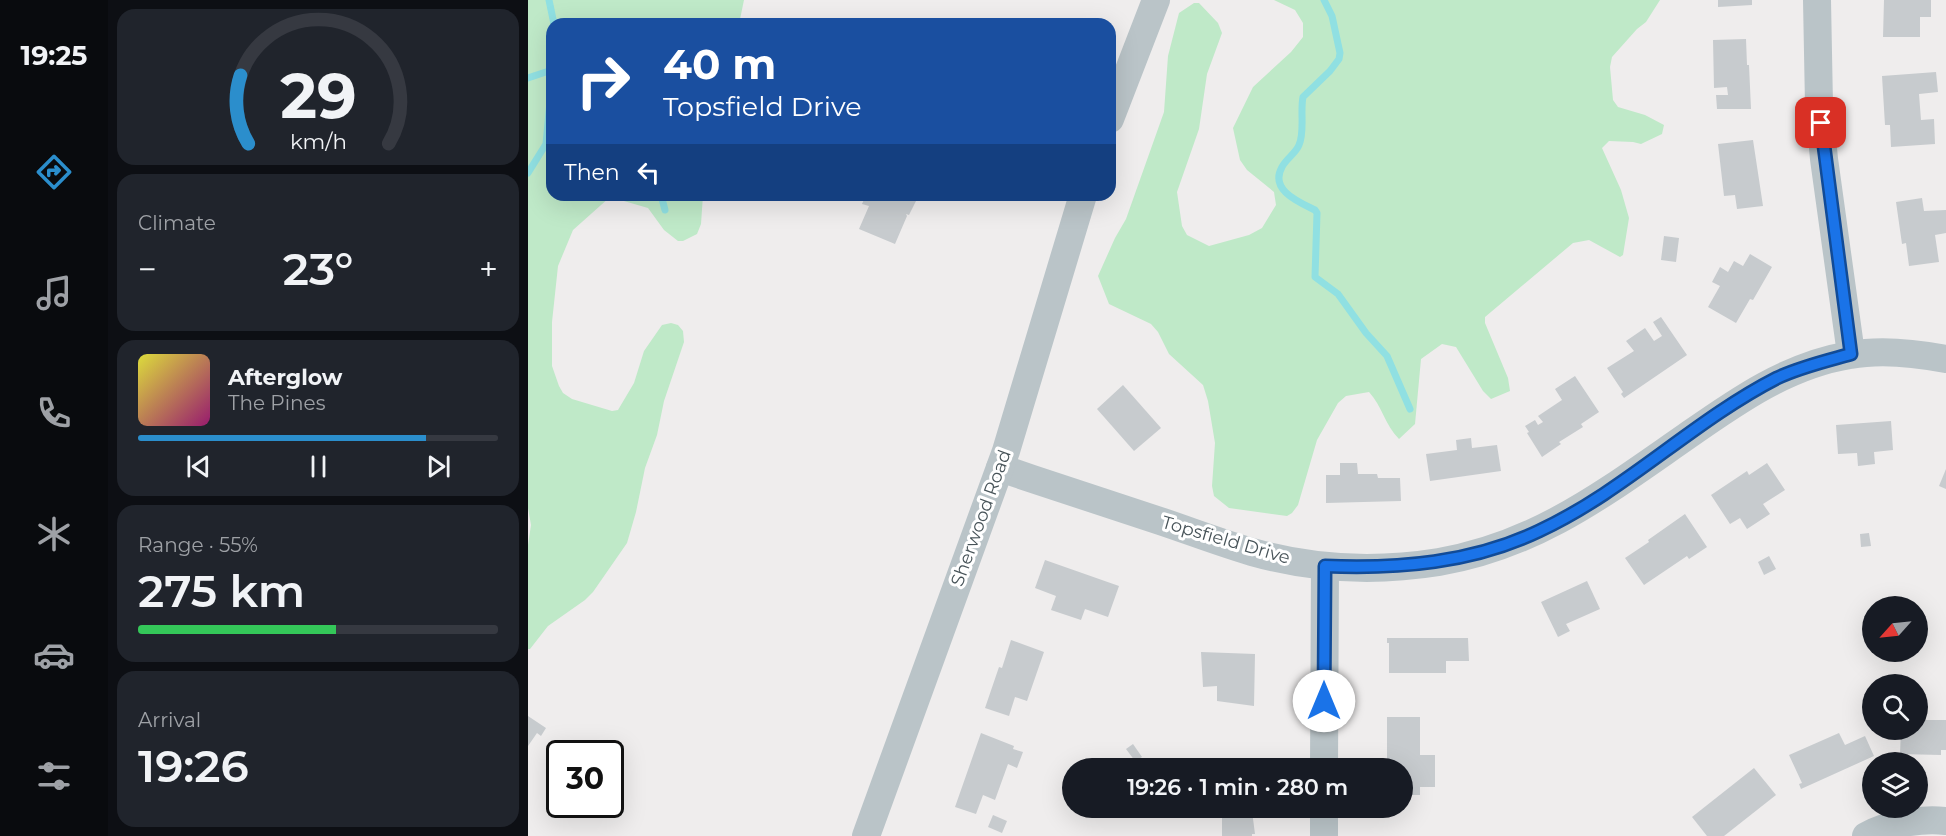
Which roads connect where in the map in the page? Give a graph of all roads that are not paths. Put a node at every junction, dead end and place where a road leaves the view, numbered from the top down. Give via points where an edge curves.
1 (1156, 0) edge
2 (1817, 0) edge
3 (1116, 103) edge
4 (1081, 201) edge
5 (1851, 354) junction
6 (1946, 359) edge
7 (1000, 468) junction
8 (1325, 566) junction
9 (1324, 758) edge
10 (1324, 818) edge
11 (1946, 821) edge
12 (866, 836) edge
13 (1324, 836) edge
14 (1866, 836) edge

1 - 3 street
2 - 5 street via 1823,148
4 - 7 street, Sherwood Road
5 - 6 street, Topsfield Drive via 1916,353
5 - 8 street, Topsfield Drive via 1811,365 1749,394 1574,512 1505,545 1440,562 1407,566
7 - 8 street, Topsfield Drive via 1252,552
7 - 12 street, Sherwood Road
8 - 9 street
10 - 13 street
11 - 14 street via 1901,824

